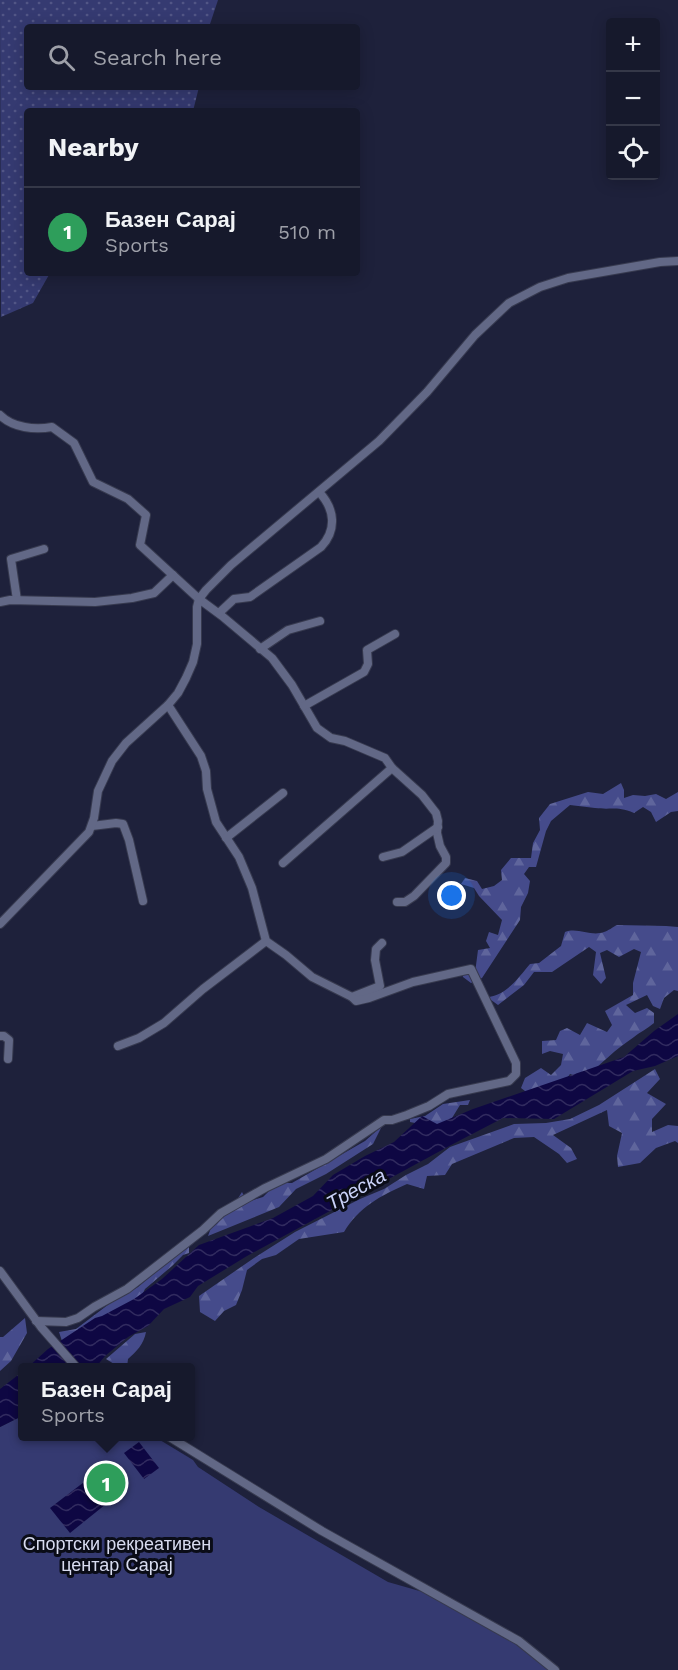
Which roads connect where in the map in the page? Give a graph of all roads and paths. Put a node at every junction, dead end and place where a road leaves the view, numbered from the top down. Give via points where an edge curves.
1 (678, 261) edge
2 (0, 415) edge
3 (319, 492) junction
4 (44, 549) dead end
5 (173, 575) junction
6 (199, 599) junction
7 (17, 600) junction
8 (0, 603) edge
9 (219, 613) junction
10 (320, 621) dead end
11 (395, 634) dead end
12 (260, 649) junction
13 (168, 705) junction
14 (304, 706) junction
15 (393, 768) junction
16 (283, 793) dead end
17 (92, 826) junction
18 (438, 827) junction
19 (226, 838) junction
20 (383, 857) dead end
21 (283, 863) dead end
22 (143, 901) dead end
23 (397, 902) dead end
24 (0, 924) edge
25 (266, 941) junction
26 (382, 943) dead end
27 (352, 997) junction
28 (0, 1036) edge
29 (117, 1046) dead end
30 (8, 1059) dead end
31 (0, 1271) edge
32 (36, 1321) junction
33 (73, 1363) edge
34 (175, 1441) edge
35 (555, 1670) edge

1 - 3 street via 568,278 509,303 379,441
2 - 5 street via 23,427 52,427 74,444 93,482 128,499 146,515 140,545
3 - 6 street via 231,565
3 - 9 street via 333,521 327,540 250,597 234,599
4 - 7 street via 11,559
5 - 6 street
5 - 7 street via 154,592 132,598 95,602
6 - 9 street
6 - 13 street via 193,662
7 - 8 street
9 - 12 street
10 - 12 street via 288,630
11 - 14 street via 367,650 364,672
12 - 14 street via 272,658
13 - 17 street via 112,761 98,791
13 - 19 street via 201,756 216,822
14 - 15 street via 317,729 385,758
15 - 18 street via 436,813
15 - 21 street
16 - 19 street
17 - 22 street via 123,824
17 - 24 street
18 - 20 street via 402,852
18 - 23 street via 446,863 414,896
19 - 25 street via 252,888
25 - 27 street via 312,977
25 - 29 street via 164,1023
26 - 27 street via 376,949 375,960 380,986
27 - 32 street via 356,1001 369,998 413,982 471,969 516,1063 516,1074 509,1081 448,1094 407,1115 384,1120 326,1159 221,1213 127,1289 78,1318 66,1322
28 - 30 street via 9,1040
31 - 32 street
32 - 33 street
34 - 35 street via 322,1531 519,1641

